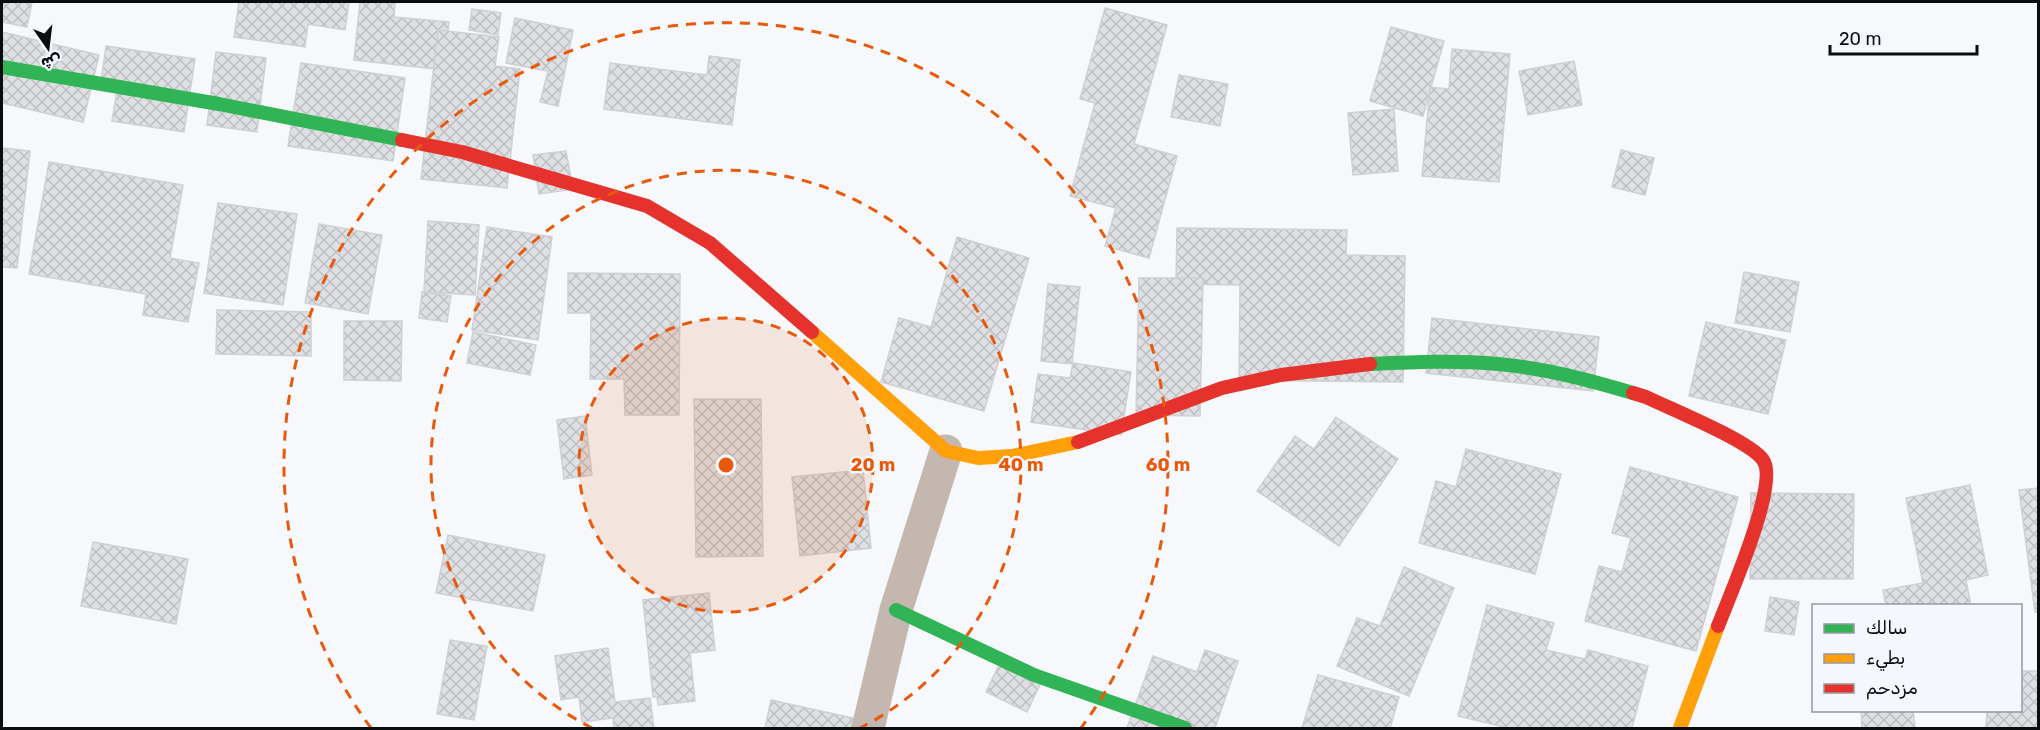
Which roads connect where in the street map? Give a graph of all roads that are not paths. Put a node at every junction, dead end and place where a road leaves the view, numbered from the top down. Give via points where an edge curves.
1 (2, 67) edge
2 (945, 451) junction
3 (896, 610) junction
4 (868, 729) edge
5 (1185, 729) edge
6 (1680, 729) edge

1 - 2 street via 219,104 462,152 647,206 710,243
2 - 3 street
2 - 6 street via 978,459 1071,445 1222,388 1359,364 1500,364 1574,376 1646,397 1746,445 1766,466 1759,518
3 - 4 street
3 - 5 street via 1034,675

